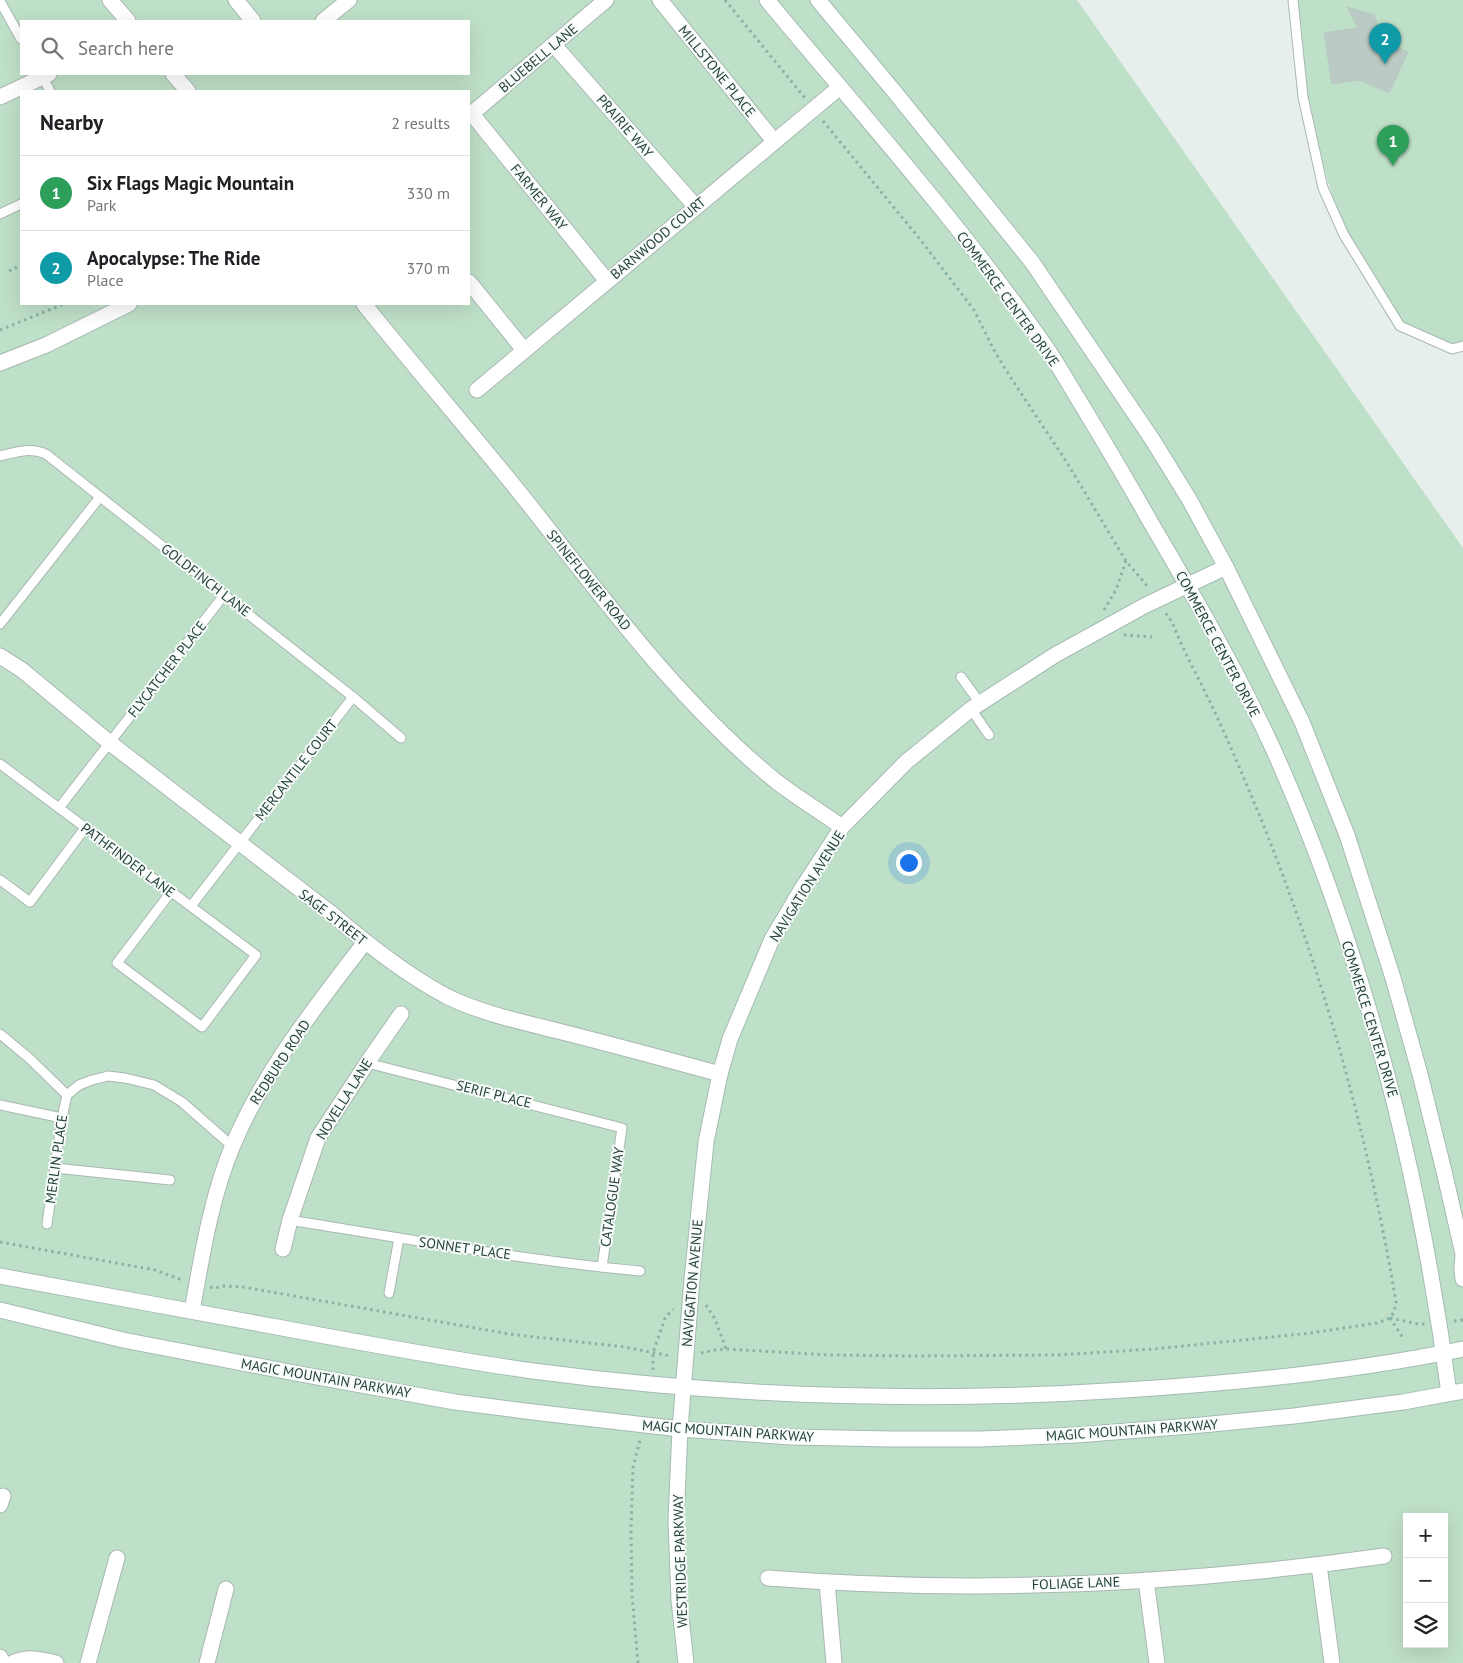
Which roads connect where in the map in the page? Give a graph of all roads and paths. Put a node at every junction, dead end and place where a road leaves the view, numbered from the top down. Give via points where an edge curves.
1 (110, 0) edge
2 (236, 0) edge
3 (349, 0) edge
4 (606, 0) edge
5 (660, 0) edge
6 (725, 0) edge
7 (767, 0) edge
8 (818, 0) edge
9 (1294, 0) edge
10 (0, 1) edge
11 (3, 12) edge
12 (127, 20) edge
13 (250, 20) edge
14 (324, 20) edge
15 (20, 38) edge
16 (554, 45) junction
17 (44, 75) edge
18 (176, 75) edge
19 (840, 87) junction
20 (50, 90) edge
21 (187, 90) edge
22 (0, 97) edge
23 (813, 108) junction
24 (470, 115) edge
25 (774, 142) junction
26 (20, 204) edge
27 (696, 207) junction
28 (0, 214) edge
29 (20, 266) edge
30 (9, 271) dead end
31 (607, 281) junction
32 (470, 283) edge
33 (62, 305) edge
34 (127, 305) edge
35 (365, 305) edge
36 (0, 330) edge
37 (1463, 346) edge
38 (524, 350) junction
39 (0, 363) edge
40 (477, 390) dead end
41 (0, 456) edge
42 (100, 497) junction
43 (1126, 561) junction
44 (1226, 567) junction
45 (1142, 579) dead end
46 (1187, 585) junction
47 (1116, 590) dead end
48 (224, 595) junction
49 (1172, 622) dead end
50 (0, 624) edge
51 (0, 656) edge
52 (961, 677) dead end
53 (353, 697) junction
54 (975, 706) junction
55 (989, 735) dead end
56 (401, 738) dead end
57 (110, 743) junction
58 (0, 764) edge
59 (59, 808) junction
60 (842, 827) junction
61 (85, 828) junction
62 (239, 844) junction
63 (0, 880) edge
64 (172, 892) junction
65 (191, 906) junction
66 (365, 942) junction
67 (401, 1014) dead end
68 (0, 1034) edge
69 (367, 1063) junction
70 (720, 1074) junction
71 (68, 1095) junction
72 (0, 1105) edge
73 (62, 1118) junction
74 (622, 1128) joint
75 (232, 1146) junction
76 (55, 1168) junction
77 (170, 1180) dead end
78 (290, 1220) junction
79 (47, 1224) dead end
80 (399, 1238) junction
81 (0, 1242) edge
82 (283, 1249) dead end
83 (1463, 1254) edge
84 (602, 1267) junction
85 (640, 1271) dead end
86 (0, 1276) edge
87 (1463, 1279) edge
88 (178, 1280) dead end
89 (215, 1288) dead end
90 (390, 1293) dead end
91 (0, 1310) edge
92 (192, 1311) junction
93 (665, 1318) dead end
94 (1390, 1318) junction
95 (715, 1319) dead end
96 (1418, 1324) dead end
97 (1403, 1338) dead end
98 (726, 1349) junction
99 (1463, 1349) edge
100 (653, 1353) junction
101 (704, 1353) dead end
102 (1444, 1353) junction
103 (669, 1356) dead end
104 (651, 1384) junction
105 (684, 1388) junction
106 (1456, 1392) edge
107 (643, 1425) junction
108 (680, 1429) junction
109 (1384, 1556) dead end
110 (117, 1558) dead end
111 (1319, 1565) junction
112 (768, 1578) dead end
113 (1146, 1580) junction
114 (827, 1582) junction
115 (226, 1589) dead end
116 (0, 1658) edge
117 (3, 1663) edge
118 (12, 1663) edge
119 (56, 1663) edge
120 (88, 1663) edge
121 (207, 1663) edge
122 (638, 1663) edge
123 (686, 1663) edge
124 (834, 1663) edge
125 (1157, 1663) edge
126 (1332, 1663) edge

1 - 12 street
2 - 13 street
3 - 14 street
4 - 16 street, BLUEBELL LANE
5 - 25 street, MILLSTONE PLACE
6 - 23 path
7 - 19 street, COMMERCE CENTER DRIVE
8 - 44 street via 1032,262 1152,439
9 - 37 lane via 1303,98 1323,188 1340,227 1400,326 1452,349
10 - 11 lane
11 - 15 lane
16 - 24 street, BLUEBELL LANE
16 - 27 street, PRAIRIE WAY
17 - 20 lane
17 - 22 street
18 - 21 street
19 - 23 street, BARNWOOD COURT
19 - 46 street, COMMERCE CENTER DRIVE via 1010,297 1052,356
23 - 25 street, BARNWOOD COURT
23 - 43 path via 974,310 996,354
24 - 31 street, FARMER WAY
25 - 27 street, BARNWOOD COURT
26 - 28 lane
27 - 31 street, BARNWOOD COURT
29 - 30 path
31 - 38 street, BARNWOOD COURT
32 - 38 street
33 - 36 path
34 - 39 street via 46,345
35 - 60 street, SPINEFLOWER ROAD via 658,665 720,730 777,782
38 - 40 street, BARNWOOD COURT
41 - 42 lane, GOLDFINCH LANE via 38,450
42 - 48 lane, GOLDFINCH LANE
42 - 50 lane
43 - 45 path
43 - 47 path
44 - 46 street, NAVIGATION AVENUE
44 - 83 street via 1302,722 1347,835 1420,1074
46 - 54 street, NAVIGATION AVENUE via 1055,656
46 - 102 street, COMMERCE CENTER DRIVE via 1234,668 1275,753 1355,962 1397,1111 1418,1206
48 - 53 lane, GOLDFINCH LANE
48 - 57 lane, FLYCATCHER PLACE
49 - 94 path via 1237,761 1311,952 1339,1045 1384,1228 1396,1302
51 - 57 street, SAGE STREET via 22,670
52 - 54 lane
53 - 56 lane, GOLDFINCH LANE
53 - 62 lane, MERCANTILE COURT
54 - 55 lane
54 - 60 street, NAVIGATION AVENUE via 906,762
57 - 59 lane, FLYCATCHER PLACE
57 - 62 street, SAGE STREET
58 - 59 lane, PATHFINDER LANE
59 - 61 lane, PATHFINDER LANE
60 - 70 street, NAVIGATION AVENUE via 772,939 730,1039
61 - 63 lane via 30,902
61 - 64 lane, PATHFINDER LANE
62 - 65 lane, MERCANTILE COURT
62 - 66 street, SAGE STREET
64 - 65 lane, PATHFINDER LANE
64 - 65 lane, PATHFINDER LANE via 117,963 202,1027 256,955
66 - 70 street, SAGE STREET via 447,996 481,1009
66 - 75 street, REDBURD ROAD via 267,1076
67 - 69 street, NOVELLA LANE
68 - 71 lane
69 - 74 lane, SERIF PLACE
69 - 78 street, NOVELLA LANE via 318,1138
70 - 105 street, NAVIGATION AVENUE via 706,1142
71 - 73 lane, MERLIN PLACE
71 - 75 lane via 79,1085 108,1076 154,1085 182,1102
72 - 73 lane
73 - 76 lane, MERLIN PLACE
74 - 84 lane, CATALOGUE WAY
75 - 92 street, REDBURD ROAD via 218,1191
76 - 77 lane
76 - 79 lane, MERLIN PLACE
78 - 80 lane, SONNET PLACE
78 - 82 street, NOVELLA LANE
80 - 84 lane, SONNET PLACE
80 - 90 lane
81 - 88 path via 155,1270
83 - 87 street
84 - 85 lane, SONNET PLACE
86 - 92 street
89 - 100 path via 243,1287 509,1334
91 - 107 street, MAGIC MOUNTAIN PARKWAY via 123,1340 455,1402
92 - 104 street via 445,1358
93 - 100 path
94 - 96 path
94 - 97 path
94 - 98 path via 1378,1323 1231,1342 1056,1354 910,1356
95 - 98 path
98 - 101 path
99 - 102 street
100 - 103 path
100 - 104 path
102 - 105 street via 1300,1376 1063,1394 829,1396
102 - 106 street, COMMERCE CENTER DRIVE
104 - 105 street
105 - 108 street, NAVIGATION AVENUE
106 - 108 street, MAGIC MOUNTAIN PARKWAY via 1294,1416 1076,1435 890,1439 791,1437
107 - 108 street, MAGIC MOUNTAIN PARKWAY
107 - 122 path via 632,1467 632,1595
108 - 123 street, WESTRIDGE PARKWAY via 676,1521 679,1600
109 - 111 street, FOLIAGE LANE
110 - 120 street
111 - 113 street, FOLIAGE LANE
111 - 126 street
112 - 114 street, FOLIAGE LANE
113 - 114 street, FOLIAGE LANE via 1017,1585
113 - 125 street
114 - 124 street
115 - 121 street
116 - 117 street
118 - 119 street via 26,1658

